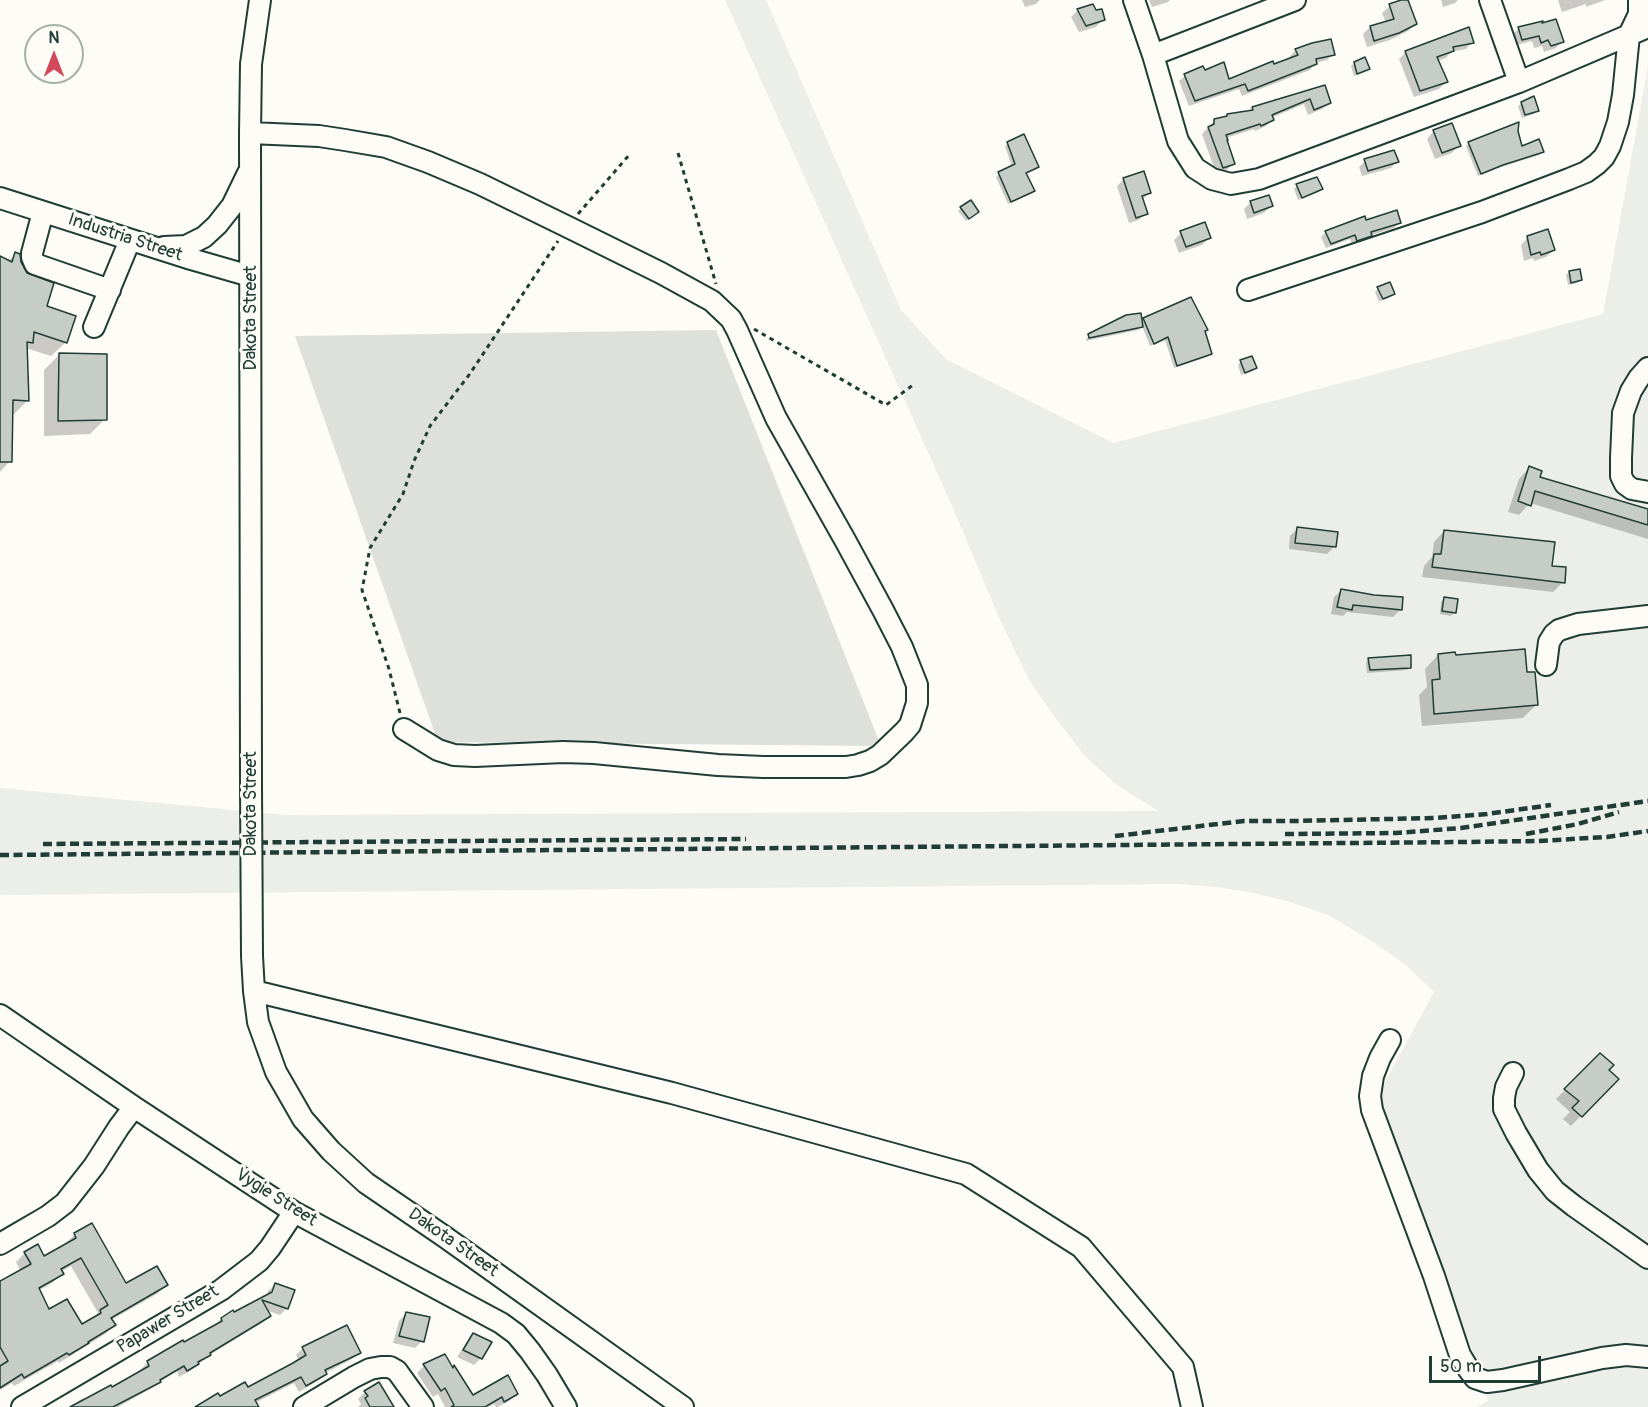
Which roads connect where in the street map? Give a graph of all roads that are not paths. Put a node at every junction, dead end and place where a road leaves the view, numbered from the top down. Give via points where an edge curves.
1 (260, 0) edge
2 (1134, 0) edge
3 (1295, 0) edge
4 (1490, 0) edge
5 (1639, 0) edge
6 (1648, 27) edge
7 (1629, 35) junction
8 (1153, 56) junction
9 (1519, 82) junction
10 (250, 133) junction
11 (250, 168) junction
12 (0, 198) edge
13 (43, 212) junction
14 (135, 241) junction
15 (250, 276) junction
16 (110, 290) junction
17 (1248, 290) dead end
18 (94, 327) dead end
19 (1648, 368) edge
20 (1648, 492) edge
21 (1648, 616) edge
22 (1546, 665) dead end
23 (404, 729) road end
24 (254, 992) junction
25 (0, 1014) edge
26 (1390, 1040) dead end
27 (1513, 1073) dead end
28 (134, 1107) junction
29 (294, 1212) junction
30 (0, 1244) edge
31 (1648, 1258) edge
32 (1648, 1357) edge
33 (22, 1407) edge
34 (304, 1407) edge
35 (423, 1407) edge
36 (566, 1407) edge
37 (683, 1407) edge
38 (1192, 1407) edge

1 - 10 street, Dakota Street via 251,64
2 - 8 street
3 - 8 street
4 - 9 street
5 - 7 street via 1639,14
6 - 7 street
7 - 9 street
7 - 17 street via 1618,122 1604,157 1586,172 1482,212
8 - 9 street via 1178,141 1195,168 1212,179 1232,184 1258,179
10 - 11 street, Dakota Street
10 - 23 street via 318,136 386,147 428,162 661,273 723,310 737,330 776,418 902,647 917,685 917,703 910,725 880,755 858,765 718,765 563,752 454,755
11 - 14 street via 232,206 204,237 186,246 167,248
11 - 15 street, Dakota Street
12 - 13 street, Industria Street
13 - 14 street, Industria Street
13 - 16 street via 32,253 35,264
14 - 15 street, Industria Street
14 - 16 street
15 - 24 street, Dakota Street, bridge
16 - 18 street
19 - 20 street via 1631,391 1623,412 1621,458 1625,484
21 - 22 street via 1589,622 1559,630 1549,642
24 - 37 street, Dakota Street via 258,1022 276,1072 303,1119 331,1151 366,1183
24 - 38 street via 672,1093 966,1174 1081,1247 1183,1367
25 - 28 street, Vygie Street
26 - 32 street via 1373,1076 1372,1110 1460,1354 1475,1378 1487,1382 1602,1358
27 - 31 street via 1506,1087 1504,1108 1538,1170 1555,1191
28 - 29 street, Vygie Street
28 - 30 street via 65,1203
29 - 33 street, Papawer Street via 270,1248 243,1274
29 - 36 street, Vygie Street via 501,1323 530,1350
34 - 35 street via 354,1377 381,1367 397,1371

